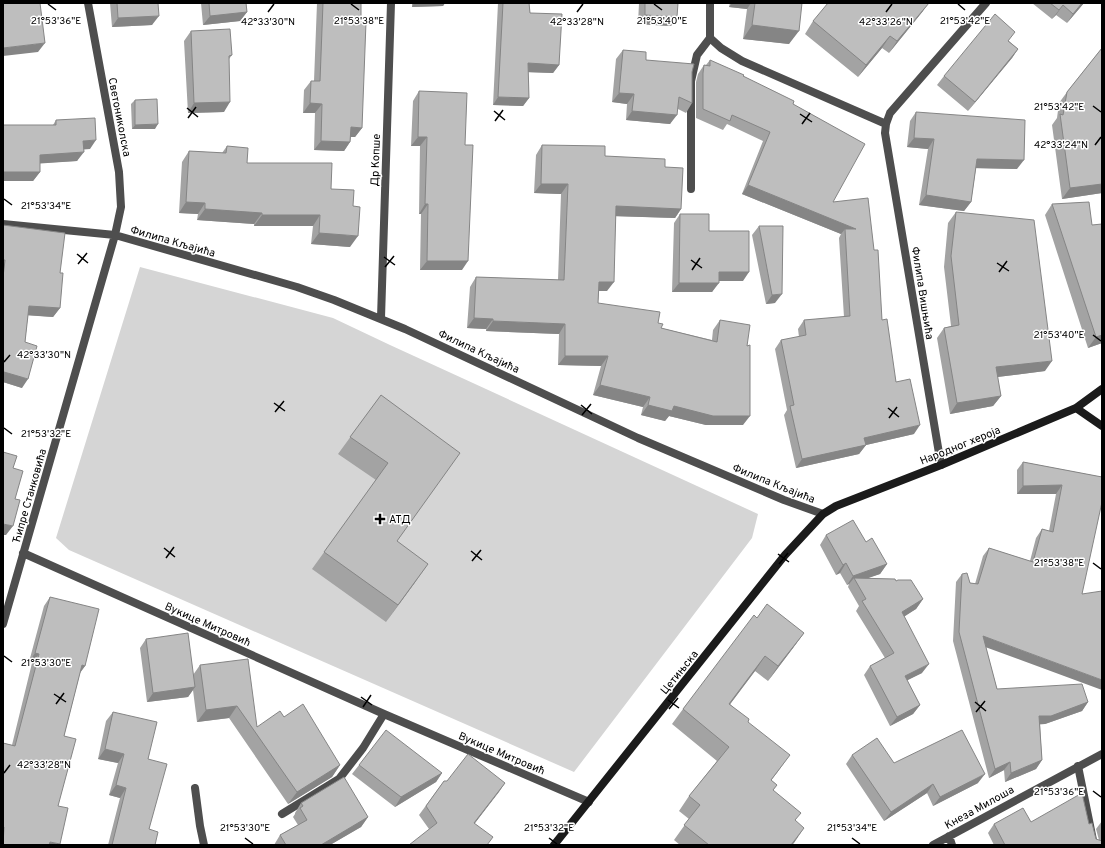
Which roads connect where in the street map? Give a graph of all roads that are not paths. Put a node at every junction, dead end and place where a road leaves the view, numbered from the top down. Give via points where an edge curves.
1 (88, 3) edge
2 (391, 3) edge
3 (710, 3) edge
4 (986, 3) edge
5 (710, 38) junction
6 (886, 124) junction
7 (691, 190) dead end
8 (3, 224) edge
9 (116, 235) junction
10 (381, 318) junction
11 (1102, 389) edge
12 (1076, 408) junction
13 (1102, 426) edge
14 (941, 465) junction
15 (823, 514) junction
16 (23, 553) junction
17 (3, 624) edge
18 (384, 714) junction
19 (1102, 754) edge
20 (1078, 766) junction
21 (195, 788) dead end
22 (589, 802) junction
23 (282, 814) dead end
24 (949, 836) junction
25 (204, 845) edge
26 (554, 845) edge
27 (933, 845) edge
28 (952, 845) edge
29 (1094, 845) edge

1 - 9 street, Светониколска via 119,172 121,207
2 - 10 street, Др Копше
3 - 5 street
4 - 6 street via 890,113
5 - 6 street via 742,61
5 - 7 street via 697,55 692,82
6 - 14 street, Филипа Вишњића
8 - 9 street, Филипа Кљајића
9 - 10 street, Филипа Кљајића via 297,287
9 - 16 street, Ћипре Станковића
10 - 15 street, Филипа Кљајића via 638,438
11 - 12 street, Народног хероја
12 - 13 street
12 - 14 street, Народног хероја
14 - 15 street, Народног хероја via 836,506
15 - 22 street, Цетињска via 786,555
16 - 17 street, Ћипре Станковића
16 - 18 street, Вукице Митровић
18 - 22 street, Вукице Митровић
18 - 23 street via 363,748 339,779
19 - 20 street, Кнеза Милоша
20 - 24 street, Кнеза Милоша
20 - 29 street
21 - 25 street
22 - 26 street, Цетињска
24 - 27 street, Кнеза Милоша
24 - 28 street

